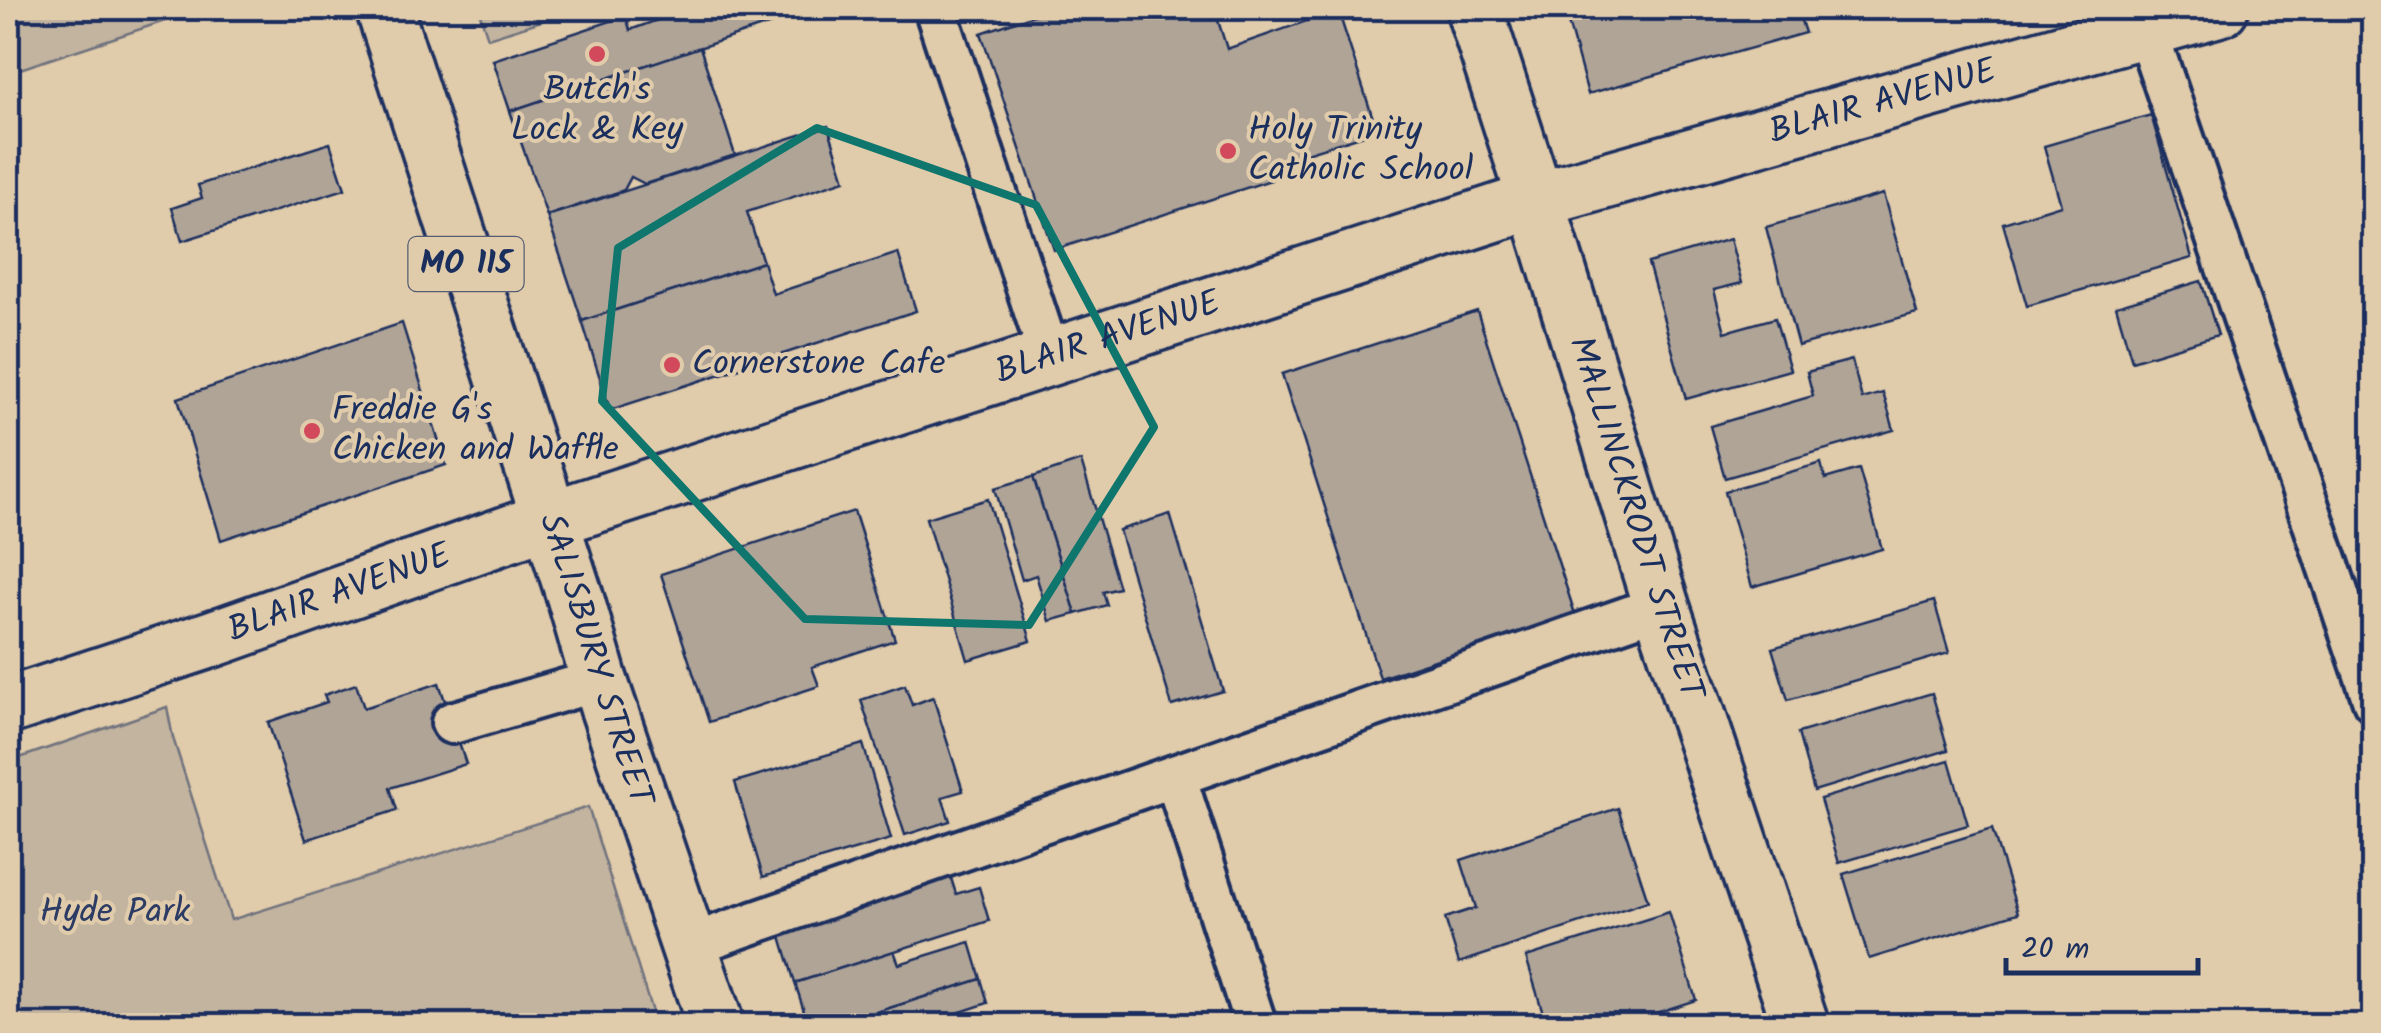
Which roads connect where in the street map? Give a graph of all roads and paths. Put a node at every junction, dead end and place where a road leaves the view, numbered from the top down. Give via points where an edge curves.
1 (384, 8) edge
2 (935, 8) edge
3 (1474, 8) edge
4 (2220, 8) edge
5 (2143, 18) edge
6 (1536, 200) junction
7 (1050, 357) junction
8 (548, 520) junction
9 (1661, 606) junction
10 (600, 680) junction
11 (2374, 701) edge
12 (8, 706) edge
13 (452, 723) dead end
14 (1175, 776) junction
15 (690, 945) junction
16 (716, 1026) edge
17 (1256, 1026) edge
18 (1800, 1026) edge

1 - 8 street, SALISBURY STREET / MO 115
2 - 7 lane
3 - 6 street, MALLINCKRODT STREET
4 - 5 street, BLAIR AVENUE
5 - 6 street, BLAIR AVENUE
5 - 11 lane
6 - 7 street, BLAIR AVENUE
6 - 9 street, MALLINCKRODT STREET
7 - 8 street, BLAIR AVENUE
8 - 10 street, SALISBURY STREET / MO 115
8 - 12 street, BLAIR AVENUE
9 - 14 lane
9 - 18 street, MALLINCKRODT STREET
10 - 13 lane
10 - 15 street, SALISBURY STREET / MO 115
14 - 15 lane
14 - 17 lane
15 - 16 street, SALISBURY STREET / MO 115

